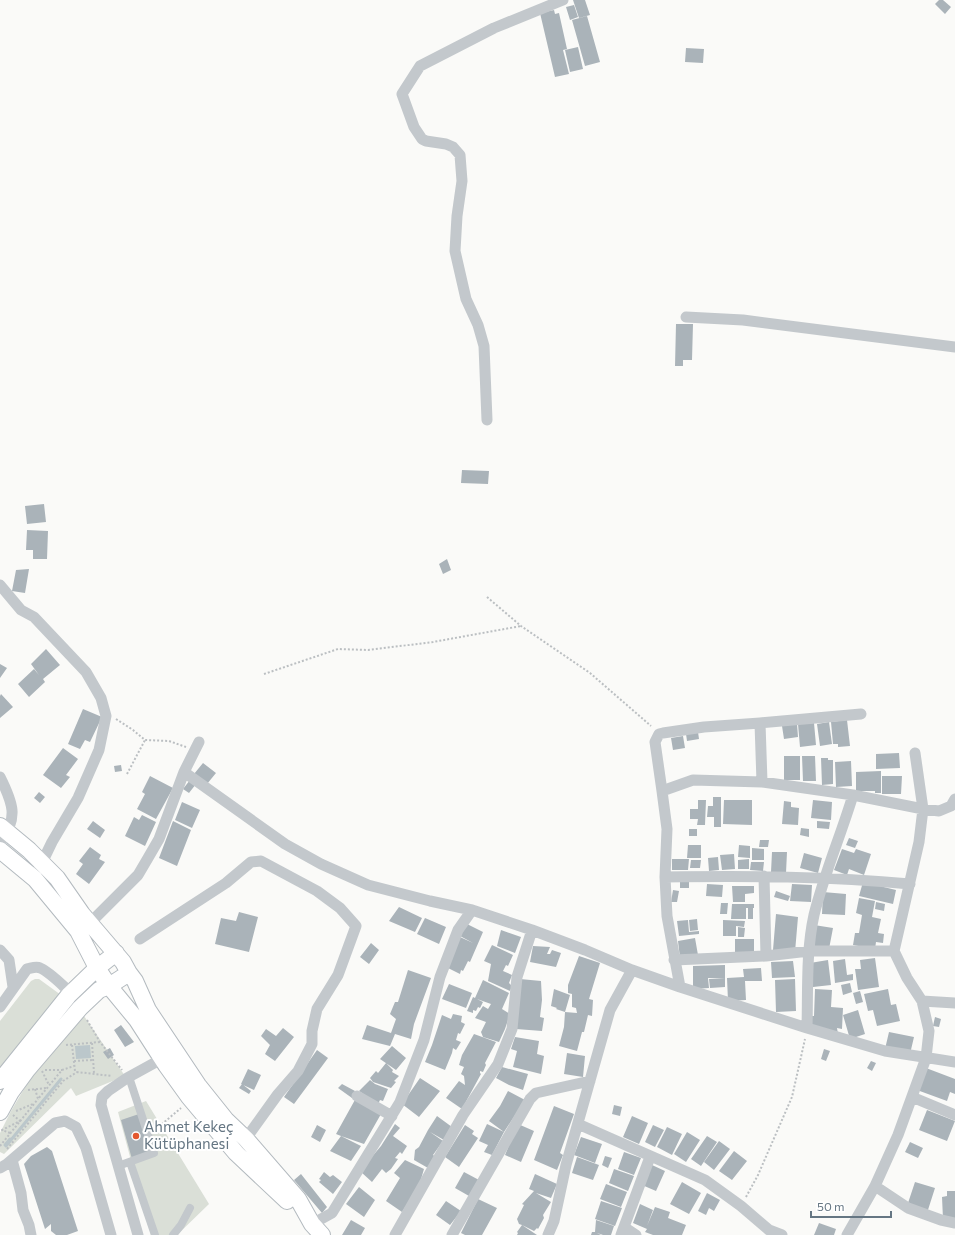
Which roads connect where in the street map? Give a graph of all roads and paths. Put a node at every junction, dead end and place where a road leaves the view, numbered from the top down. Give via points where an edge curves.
1 (563, 0) edge
2 (686, 317) dead end
3 (955, 347) edge
4 (486, 420) dead end
5 (0, 585) edge
6 (487, 597) dead end
7 (521, 626) junction
8 (264, 674) dead end
9 (861, 714) dead end
10 (106, 716) junction
11 (760, 723) junction
12 (659, 734) junction
13 (145, 740) junction
14 (197, 747) joint
15 (915, 753) dead end
16 (184, 772) junction
17 (127, 774) dead end
18 (0, 777) edge
19 (762, 782) junction
20 (662, 792) junction
21 (853, 795) junction
22 (955, 799) edge
23 (923, 809) junction
24 (3, 834) edge
25 (0, 850) edge
26 (42, 862) junction
27 (664, 876) junction
28 (764, 876) junction
29 (825, 878) junction
30 (34, 879) junction
31 (910, 884) junction
32 (472, 910) junction
33 (90, 923) junction
34 (532, 930) junction
35 (140, 939) dead end
36 (0, 950) edge
37 (809, 951) junction
38 (894, 951) junction
39 (116, 953) junction
40 (766, 956) junction
41 (674, 960) junction
42 (97, 968) junction
43 (632, 970) junction
44 (129, 973) junction
45 (108, 986) junction
46 (14, 987) junction
47 (680, 987) junction
48 (71, 993) junction
49 (922, 1001) junction
50 (955, 1003) edge
51 (0, 1007) edge
52 (80, 1008) junction
53 (807, 1028) junction
54 (100, 1042) junction
55 (92, 1043) junction
56 (72, 1044) junction
57 (48, 1045) junction
58 (176, 1051) junction
59 (926, 1058) junction
60 (162, 1059) junction
61 (93, 1060) junction
62 (74, 1061) junction
63 (955, 1062) edge
64 (74, 1066) junction
65 (41, 1070) dead end
66 (77, 1072) junction
67 (94, 1073) junction
68 (128, 1077) junction
69 (0, 1081) edge
70 (590, 1081) junction
71 (50, 1086) junction
72 (35, 1089) dead end
73 (357, 1096) dead end
74 (912, 1097) junction
75 (38, 1099) junction
76 (191, 1099) junction
77 (33, 1104) junction
78 (0, 1112) edge
79 (955, 1115) edge
80 (392, 1116) junction
81 (20, 1121) junction
82 (162, 1124) dead end
83 (578, 1124) junction
84 (1, 1130) edge
85 (10, 1133) junction
86 (246, 1139) junction
87 (0, 1146) edge
88 (236, 1153) junction
89 (8, 1156) junction
90 (650, 1157) junction
91 (130, 1162) junction
92 (118, 1166) junction
93 (0, 1168) edge
94 (875, 1186) junction
95 (741, 1206) junction
96 (190, 1208) dead end
97 (955, 1223) edge
98 (317, 1229) edge
99 (623, 1231) edge
100 (765, 1232) edge
101 (30, 1235) edge
102 (111, 1235) edge
103 (138, 1235) edge
104 (155, 1235) edge
105 (173, 1235) edge
106 (395, 1235) edge
107 (452, 1235) edge
108 (548, 1235) edge
109 (636, 1235) edge
110 (782, 1235) edge
111 (847, 1235) edge

1 - 4 street via 494,28 420,66 402,94 414,127 422,139 446,144 460,155 462,181 455,250 466,299 484,346
2 - 3 street via 743,320
5 - 10 street via 21,610 34,617 86,672 101,698
6 - 7 path
7 - 8 path via 433,642 368,650 338,649
7 - 12 path via 590,673
9 - 11 street
10 - 13 path via 120,720
10 - 26 street via 99,750 78,798
11 - 12 street via 704,727
11 - 19 street
12 - 20 street via 655,742
13 - 14 path via 169,741
13 - 17 path
14 - 16 street
15 - 23 street
16 - 32 street via 285,844 321,864 368,885
16 - 33 street via 159,839 145,864 138,875
18 - 24 street via 8,793 13,816
19 - 20 street via 693,780
19 - 21 street
20 - 27 street via 667,829
21 - 23 street
21 - 29 street
22 - 23 street via 951,806 939,811
23 - 31 street
24 - 26 main road
25 - 30 main road
26 - 30 street
26 - 33 main road
27 - 28 street
27 - 41 street
28 - 29 street
28 - 40 street
29 - 31 street
29 - 37 street via 814,915
30 - 42 main road via 78,931
31 - 38 street
32 - 34 street
32 - 80 street via 458,930 440,977 424,1040
33 - 39 main road
34 - 43 street
34 - 106 street via 517,977 512,1029 498,1064 463,1114
35 - 86 street via 226,883 251,862 262,861 317,891 340,908 356,926 338,975 317,1009 312,1044 298,1071
36 - 46 street via 8,960
37 - 38 street
37 - 40 street
37 - 53 street
38 - 49 street
39 - 42 main road
39 - 44 main road
40 - 41 street
41 - 47 street
42 - 45 main road
42 - 48 main road
43 - 47 street
43 - 70 street via 610,1010
44 - 45 main road
44 - 58 main road via 148,1010
45 - 52 main road via 99,990
45 - 60 main road via 137,1020
46 - 48 street via 27,969 39,967
46 - 51 street
47 - 53 street
48 - 69 main road
49 - 50 street
49 - 59 street via 930,1031
52 - 54 path
52 - 57 main road
53 - 59 street via 885,1051
53 - 95 path via 792,1097 758,1175
54 - 55 path
54 - 68 path
55 - 56 path
55 - 61 path
56 - 57 path
56 - 62 path
57 - 78 main road via 11,1092
58 - 60 street
58 - 86 main road via 198,1085 226,1120
59 - 63 street
59 - 74 street
60 - 68 street
60 - 76 main road
61 - 62 path
61 - 67 path
62 - 64 path
64 - 66 path
64 - 71 path via 62,1070
65 - 71 path
66 - 67 path
66 - 89 path via 63,1081
67 - 68 path
68 - 91 street via 154,1153
68 - 92 street via 105,1093 101,1101
70 - 83 street
70 - 107 street via 536,1093 530,1099
71 - 75 path
72 - 75 path
73 - 80 street
74 - 79 street
74 - 94 street
75 - 77 path
76 - 82 path
76 - 88 main road
77 - 81 path
77 - 81 path via 11,1113
80 - 98 street via 332,1213
81 - 84 path
81 - 85 path
83 - 90 street
83 - 108 street via 554,1222
84 - 85 path
85 - 87 path
86 - 88 street
86 - 98 main road via 298,1199
88 - 98 main road
89 - 93 street
89 - 101 street via 21,1193
89 - 102 street via 55,1124 66,1121 76,1126 86,1148
90 - 95 street via 705,1180
90 - 99 street
91 - 92 street
91 - 104 street
92 - 103 street
94 - 97 street via 908,1208
94 - 111 street
95 - 100 street
96 - 105 street
99 - 109 street
100 - 110 street

